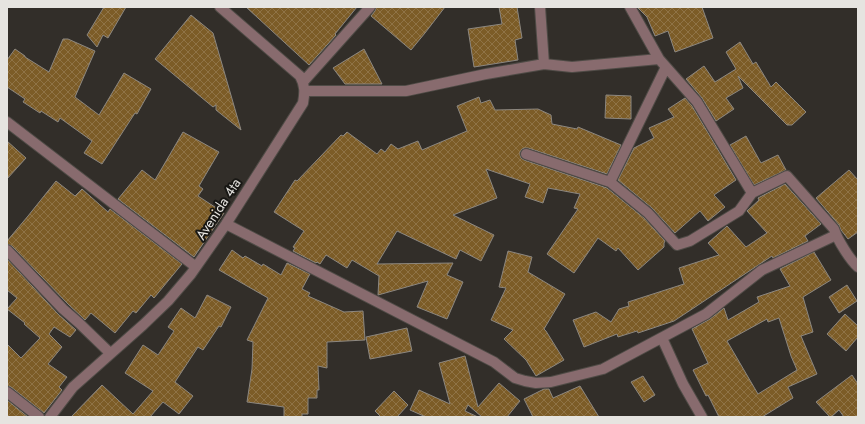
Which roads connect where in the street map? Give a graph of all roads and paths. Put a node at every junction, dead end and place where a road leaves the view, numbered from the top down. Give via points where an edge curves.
1 (220, 7) edge
2 (370, 7) edge
3 (540, 7) edge
4 (630, 7) edge
5 (659, 59) junction
6 (544, 64) junction
7 (666, 67) junction
8 (304, 87) junction
9 (7, 122) edge
10 (526, 154) dead end
11 (610, 182) junction
12 (752, 193) junction
13 (226, 224) junction
14 (836, 235) junction
15 (7, 250) edge
16 (196, 267) junction
17 (858, 267) edge
18 (662, 338) junction
19 (110, 353) junction
20 (7, 392) edge
21 (39, 417) edge
22 (50, 417) edge
23 (702, 417) edge

1 - 8 street via 300,76
2 - 8 street
3 - 6 street
4 - 5 street
5 - 6 street via 572,67
5 - 7 street
6 - 8 street via 406,90
7 - 11 street
7 - 12 street via 697,102
8 - 13 street, Avenida 4ta via 303,103
9 - 16 street
10 - 11 street
11 - 12 street via 648,213 677,245 690,241 739,211
12 - 14 street via 787,176 834,228
13 - 16 street, Avenida 4ta
13 - 18 street via 494,362 515,378 525,381 551,382 603,369
14 - 17 street
14 - 18 street via 762,270 706,314
15 - 19 street via 63,309
16 - 19 street, Avenida 4ta via 168,301
18 - 23 street via 683,384
19 - 22 street, Avenida 4ta via 73,387
20 - 21 street

